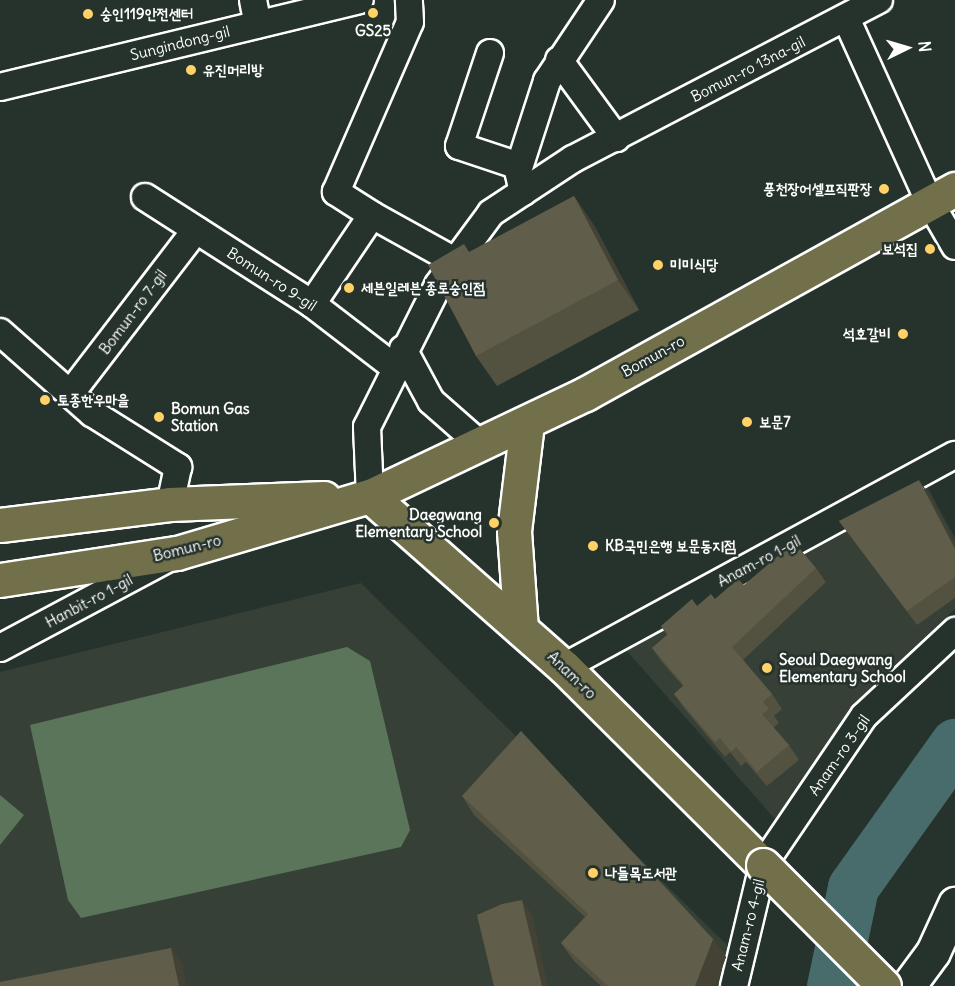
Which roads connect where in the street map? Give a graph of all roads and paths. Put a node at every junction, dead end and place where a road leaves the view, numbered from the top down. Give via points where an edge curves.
1 (360, 0) edge
2 (409, 0) edge
3 (601, 0) edge
4 (879, 0) edge
5 (255, 12) edge
6 (846, 18) junction
7 (490, 53) dead end
8 (559, 60) junction
9 (0, 87) edge
10 (616, 138) junction
11 (519, 166) junction
12 (523, 192) junction
13 (942, 195) edge
14 (145, 197) dead end
15 (372, 215) junction
16 (196, 230) junction
17 (955, 246) edge
18 (455, 261) junction
19 (312, 304) junction
20 (0, 332) edge
21 (398, 358) junction
22 (70, 394) junction
23 (527, 424) junction
24 (481, 445) junction
25 (955, 455) edge
26 (370, 496) junction
27 (170, 504) junction
28 (0, 525) edge
29 (177, 553) junction
30 (0, 580) edge
31 (521, 629) junction
32 (955, 631) edge
33 (0, 648) edge
34 (564, 667) junction
35 (763, 865) junction
36 (955, 904) edge
37 (734, 986) edge
38 (884, 986) edge
39 (908, 986) edge

1 - 5 street, Sungindong-gil
2 - 15 street via 410,22 336,192
3 - 8 street
4 - 6 street, Bomun-ro 13na-gil
5 - 9 street, Sungindong-gil
6 - 10 street, Bomun-ro 13na-gil
6 - 13 street
7 - 11 street via 459,146
8 - 10 street
8 - 11 street via 547,81
10 - 12 street, Bomun-ro 13na-gil
11 - 12 street
12 - 18 street, Bomun-ro 13na-gil via 491,213
13 - 17 street
13 - 23 main road, Bomun-ro
14 - 16 street, Bomun-ro 9-gil
15 - 18 street
15 - 19 street
16 - 19 street, Bomun-ro 9-gil
16 - 22 street, Bomun-ro 7-gil
18 - 21 street, Bomun-ro 13na-gil
19 - 21 street, Bomun-ro 9-gil
20 - 22 street
21 - 24 street via 430,400
21 - 26 street, Bomun-ro 13na-gil via 367,427
22 - 27 street via 178,467
23 - 24 main road, Bomun-ro
23 - 31 main road via 514,531
24 - 26 main road, Bomun-ro
25 - 34 street, Anam-ro 1-gil
26 - 27 main road, Bomun-ro
26 - 29 main road, Bomun-ro
26 - 31 main road, Anam-ro
27 - 28 main road, Bomun-ro
29 - 30 main road, Bomun-ro
29 - 33 street, Hanbit-ro 1-gil
31 - 34 main road, Anam-ro
32 - 35 street, Anam-ro 3-gil via 864,716
34 - 35 main road, Anam-ro
35 - 37 street, Anam-ro 4-gil
35 - 38 main road, Anam-ro, bridge
36 - 39 main road via 933,952

